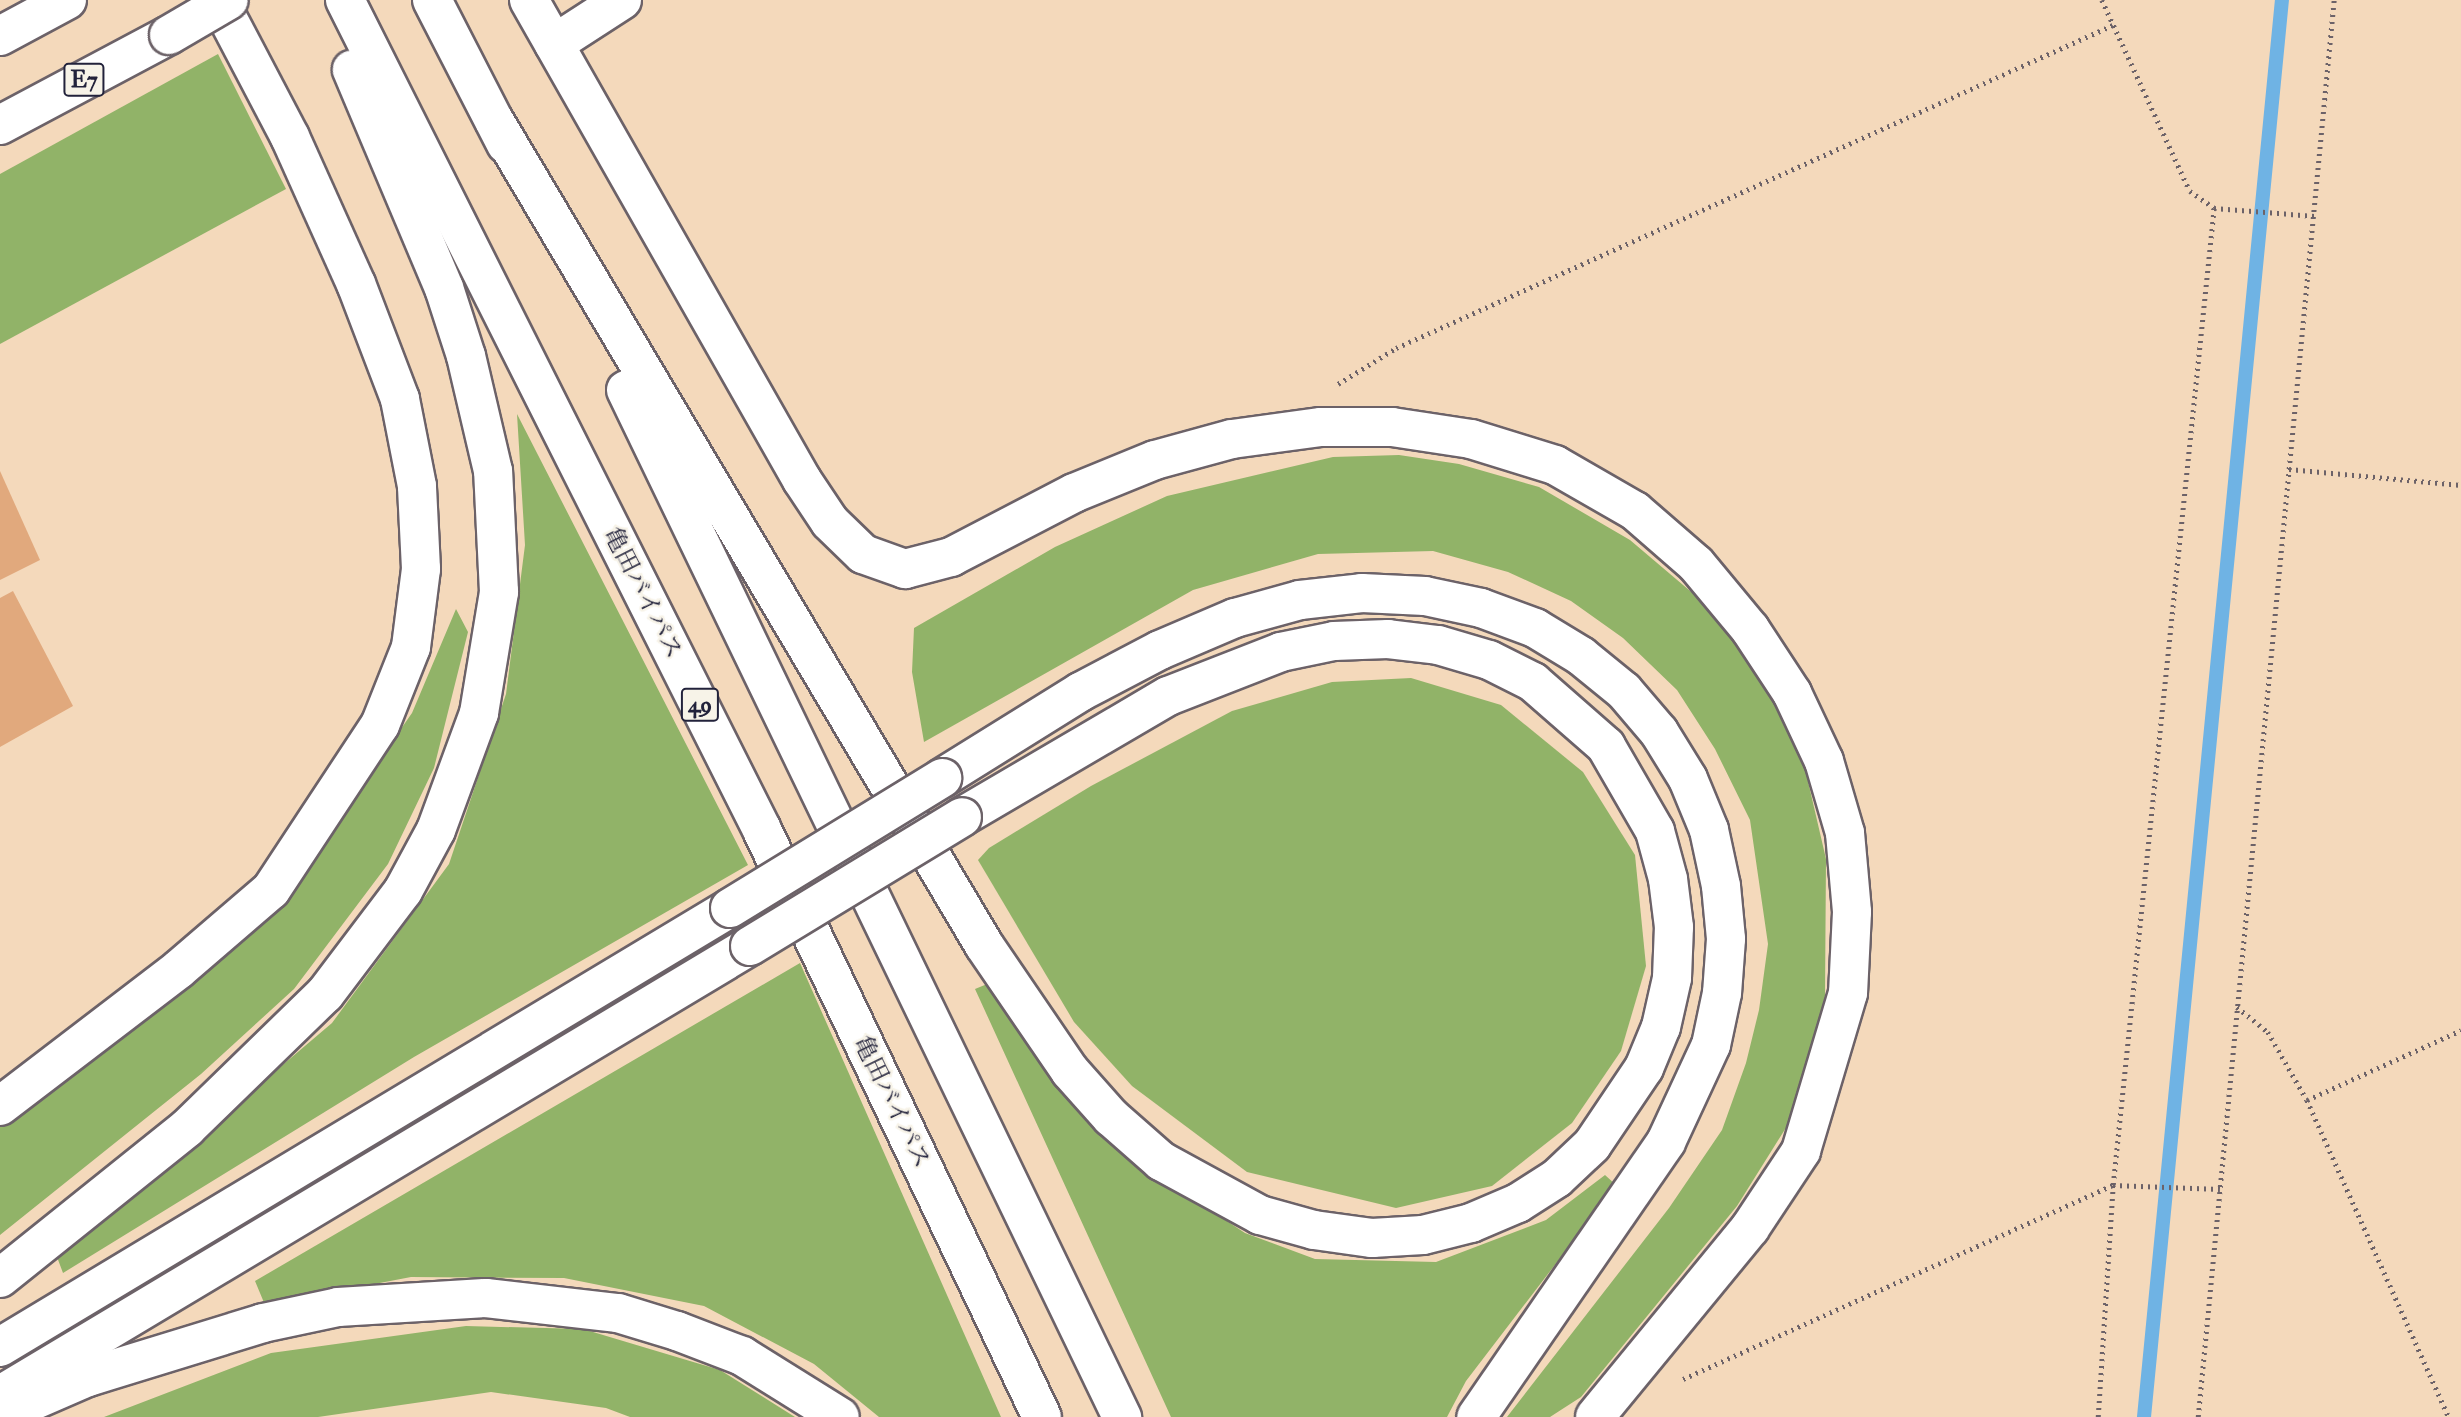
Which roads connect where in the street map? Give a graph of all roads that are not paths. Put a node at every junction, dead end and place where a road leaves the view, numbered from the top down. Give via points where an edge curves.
1 (67, 0) edge
2 (218, 0) edge
3 (229, 0) edge
4 (319, 0) edge
5 (345, 0) edge
6 (432, 0) edge
7 (529, 0) edge
8 (622, 0) edge
9 (0, 36) edge
10 (554, 44) junction
11 (495, 121) junction
12 (0, 125) edge
13 (0, 1106) edge
14 (0, 1278) edge
15 (0, 1347) edge
16 (0, 1395) edge
17 (0, 1415) edge
18 (840, 1417) edge
19 (1042, 1417) edge
20 (1122, 1417) edge
21 (1476, 1417) edge
22 (1595, 1417) edge

1 - 9 main road
2 - 13 main road via 290,136 356,284 400,399 416,486 421,569 411,648 380,725 271,890 179,968
3 - 12 main road, E7, bridge
4 - 14 main road via 417,215 467,356 482,419 493,471 499,592 479,713 436,831 403,891 325,994 187,1128
5 - 19 main road, 亀田バイパス / 49 via 762,830
6 - 11 main road
7 - 10 main road
8 - 10 main road
10 - 22 main road via 802,480 830,522 863,554 905,569 951,557 1074,493 1155,460 1232,439 1321,427 1392,427 1471,439 1555,465 1635,511 1696,564 1750,629 1792,693 1824,761 1845,833 1852,912 1848,993 1801,1151 1750,1228
11 - 16 main road, bridge via 984,944 1070,1070 1111,1117 1161,1161 1260,1215 1314,1230 1371,1238 1423,1235 1471,1223 1528,1197 1557,1178 1592,1145 1644,1068 1661,1027 1672,978 1674,926 1668,878 1655,831 1606,746 1533,682 1489,660 1438,645 1388,639 1334,641 1281,652 1168,696 962,817 750,946
11 - 20 main road
15 - 21 main road, bridge via 1080,692 1235,618 1300,600 1362,593 1425,596 1481,608 1535,628 1581,656 1633,701 1688,779 1709,831 1726,939 1714,1032 1667,1142
17 - 18 main road via 88,1377 262,1323 338,1307 486,1298 618,1313 677,1331 742,1356

